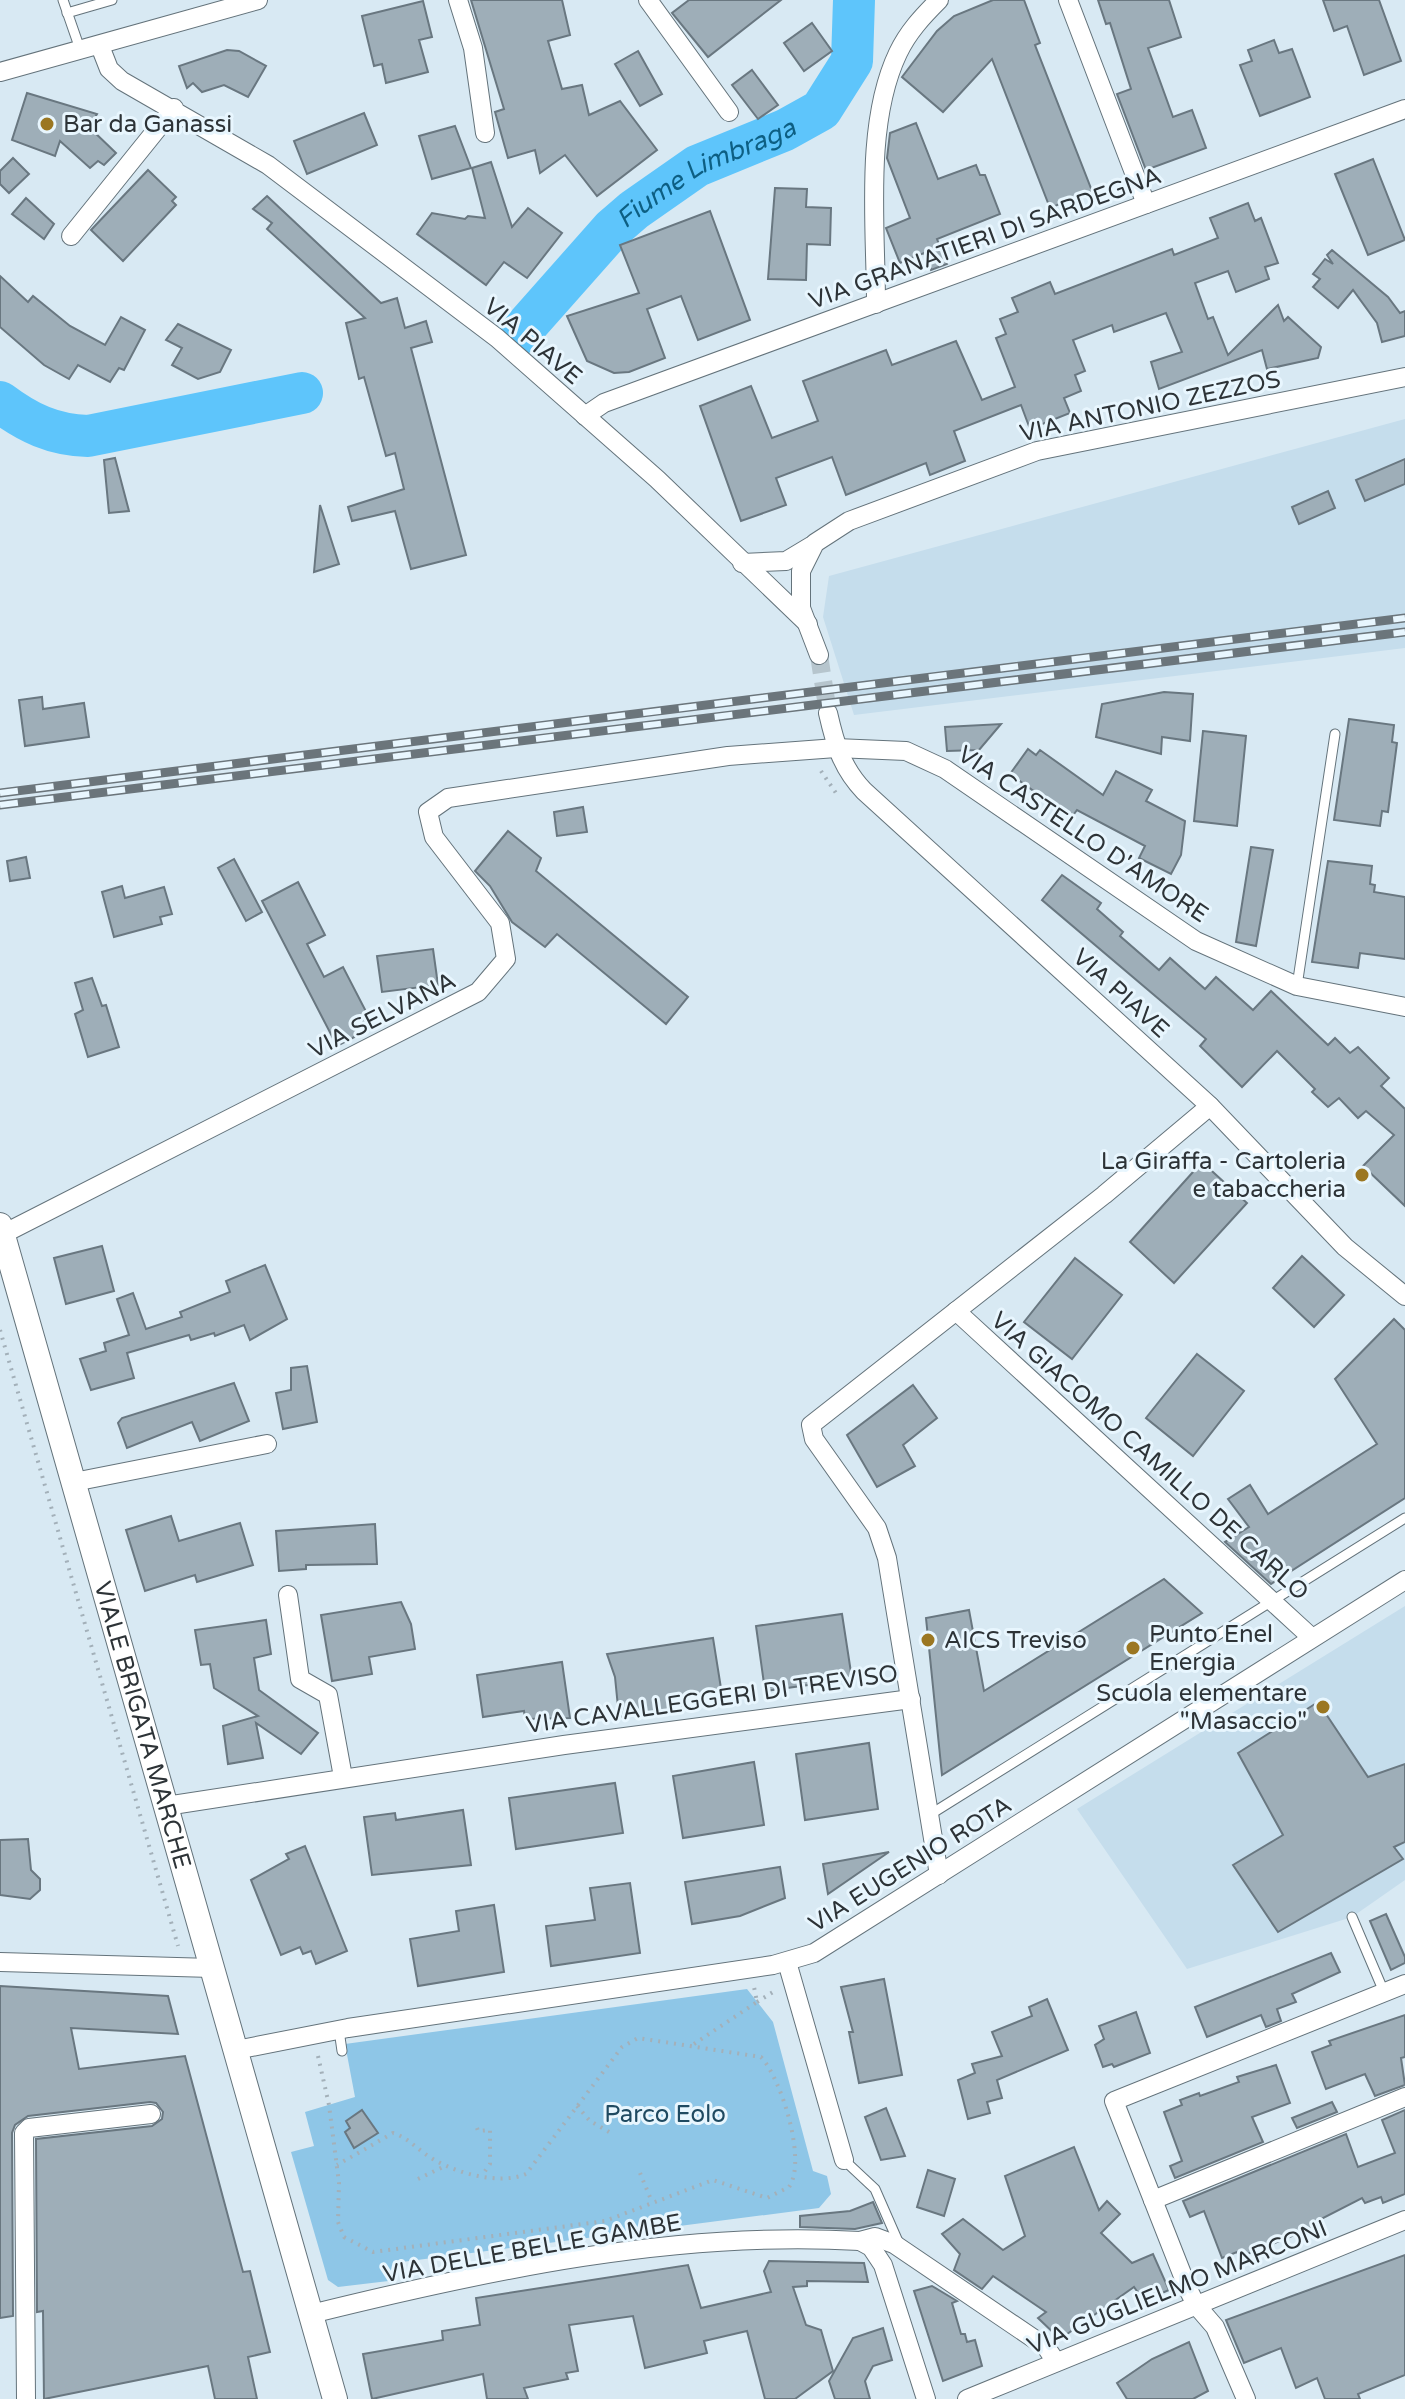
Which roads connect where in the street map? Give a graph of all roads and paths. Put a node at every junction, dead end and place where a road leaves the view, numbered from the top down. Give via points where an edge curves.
1 (63, 0) edge
2 (112, 0) edge
3 (258, 0) edge
4 (458, 0) edge
5 (648, 0) edge
6 (939, 0) edge
7 (1068, 0) edge
8 (67, 13) junction
9 (100, 46) junction
10 (81, 51) junction
11 (0, 72) edge
12 (174, 108) junction
13 (1405, 109) edge
14 (729, 112) dead end
15 (485, 133) dead end
16 (1146, 204) junction
17 (71, 236) dead end
18 (876, 304) junction
19 (1405, 377) edge
20 (585, 416) junction
21 (815, 543) junction
22 (742, 563) junction
23 (808, 624) junction
24 (819, 655) tunnel mouth
25 (828, 713) tunnel mouth
26 (1335, 734) dead end
27 (836, 748) junction
28 (1297, 986) junction
29 (1405, 1007) edge
30 (1210, 1106) junction
31 (1, 1230) edge
32 (1405, 1296) edge
33 (956, 1311) junction
34 (0, 1330) edge
35 (267, 1444) dead end
36 (74, 1482) junction
37 (1405, 1518) edge
38 (1405, 1580) edge
39 (288, 1595) dead end
40 (1274, 1600) junction
41 (1311, 1637) junction
42 (911, 1699) junction
43 (343, 1777) junction
44 (166, 1806) junction
45 (931, 1814) junction
46 (939, 1875) junction
47 (1352, 1917) dead end
48 (181, 1957) dead end
49 (0, 1962) edge
50 (787, 1962) junction
51 (212, 1968) junction
52 (750, 1968) junction
53 (1405, 1984) edge
54 (1384, 1992) junction
55 (339, 2030) junction
56 (692, 2046) junction
57 (236, 2050) junction
58 (342, 2051) dead end
59 (311, 2057) dead end
60 (1405, 2097) edge
61 (577, 2106) junction
62 (151, 2114) dead end
63 (477, 2128) dead end
64 (609, 2132) dead end
65 (844, 2160) joint
66 (337, 2165) junction
67 (445, 2166) junction
68 (640, 2173) dead end
69 (483, 2174) junction
70 (418, 2179) dead end
71 (1153, 2200) junction
72 (652, 2202) junction
73 (1405, 2220) edge
74 (860, 2241) junction
75 (902, 2251) junction
76 (883, 2265) junction
77 (1196, 2305) junction
78 (311, 2314) junction
79 (1056, 2362) junction
80 (26, 2399) edge
81 (335, 2399) edge
82 (926, 2399) edge
83 (967, 2399) edge
84 (1246, 2399) edge

1 - 8 lane
2 - 8 lane
3 - 9 street
4 - 15 street via 473,48
5 - 14 street
6 - 18 street via 904,42 884,99 877,144
7 - 16 street
8 - 10 lane
9 - 10 street
9 - 12 street, VIA PIAVE via 109,69 122,81
10 - 11 street
12 - 17 street
12 - 20 street, VIA PIAVE via 268,165 486,330
13 - 16 street, VIA GRANATIERI DI SARDEGNA
16 - 18 street, VIA GRANATIERI DI SARDEGNA
18 - 20 street, VIA GRANATIERI DI SARDEGNA via 604,403
19 - 21 street, VIA ANTONIO ZEZZOS via 1037,451 864,514
20 - 22 street, VIA PIAVE
21 - 22 street, VIA ANTONIO ZEZZOS via 786,561
21 - 23 street via 798,581
22 - 23 street, VIA PIAVE
23 - 24 street, VIA PIAVE
25 - 27 street, VIA PIAVE
26 - 28 lane
27 - 28 street, VIA CASTELLO D'AMORE via 906,751 945,769 1196,941
27 - 30 street, VIA PIAVE via 864,791
27 - 31 street, VIA SELVANA via 728,756 448,798 428,812 434,837 500,923 506,959 478,992
28 - 29 street, VIA CASTELLO D'AMORE
30 - 32 street, VIA PIAVE via 1345,1247
30 - 33 street, VIA CAVALLEGGERI DI TREVISO
31 - 36 street, VIALE BRIGATA MARCHE
33 - 40 street, VIA GIACOMO CAMILLO DE CARLO
33 - 42 street, VIA CAVALLEGGERI DI TREVISO via 811,1425 814,1439 883,1543
34 - 48 path
35 - 36 street
36 - 44 street, VIALE BRIGATA MARCHE
37 - 40 lane
38 - 41 street, VIA EUGENIO ROTA
39 - 43 street via 300,1679 328,1695
40 - 41 street, VIA GIACOMO CAMILLO DE CARLO
40 - 45 lane
41 - 46 street, VIA EUGENIO ROTA
42 - 43 street, VIA CAVALLEGGERI DI TREVISO
42 - 45 street
43 - 44 street, VIA CAVALLEGGERI DI TREVISO
44 - 51 street, VIALE BRIGATA MARCHE
45 - 46 street
46 - 50 street, VIA EUGENIO ROTA via 828,1946
47 - 54 lane
49 - 51 street
50 - 52 street, VIA EUGENIO ROTA
50 - 65 street
51 - 57 street, VIALE BRIGATA MARCHE
52 - 55 street, VIA EUGENIO ROTA
52 - 56 path via 757,2002
53 - 54 street
54 - 71 street via 1114,2101
55 - 57 street, VIA EUGENIO ROTA
55 - 58 lane
56 - 61 path via 629,2041
56 - 72 path via 750,2054 769,2066 797,2155 795,2179 767,2198 713,2180
57 - 78 street, VIALE BRIGATA MARCHE
59 - 66 path via 319,2056
60 - 71 street
61 - 64 path
61 - 69 path via 526,2174 510,2181
62 - 80 street via 29,2128 24,2133
63 - 69 path via 490,2133 490,2164
65 - 75 lane via 875,2189
66 - 67 path via 393,2133
66 - 72 path via 338,2222 344,2237 373,2252 605,2221
67 - 69 path
67 - 70 path
68 - 72 path
71 - 77 street
73 - 77 street, VIA GUGLIELMO MARCONI
74 - 75 street, VIA DELLE BELLE GAMBE via 884,2239
74 - 76 street
74 - 78 street, VIA DELLE BELLE GAMBE via 754,2239 619,2252 476,2276
75 - 76 street
75 - 79 street, VIA DELLE BELLE GAMBE via 1046,2347
76 - 82 street
77 - 79 street, VIA GUGLIELMO MARCONI
77 - 84 street via 1215,2327
78 - 81 street, VIALE BRIGATA MARCHE
79 - 83 street, VIA GUGLIELMO MARCONI

